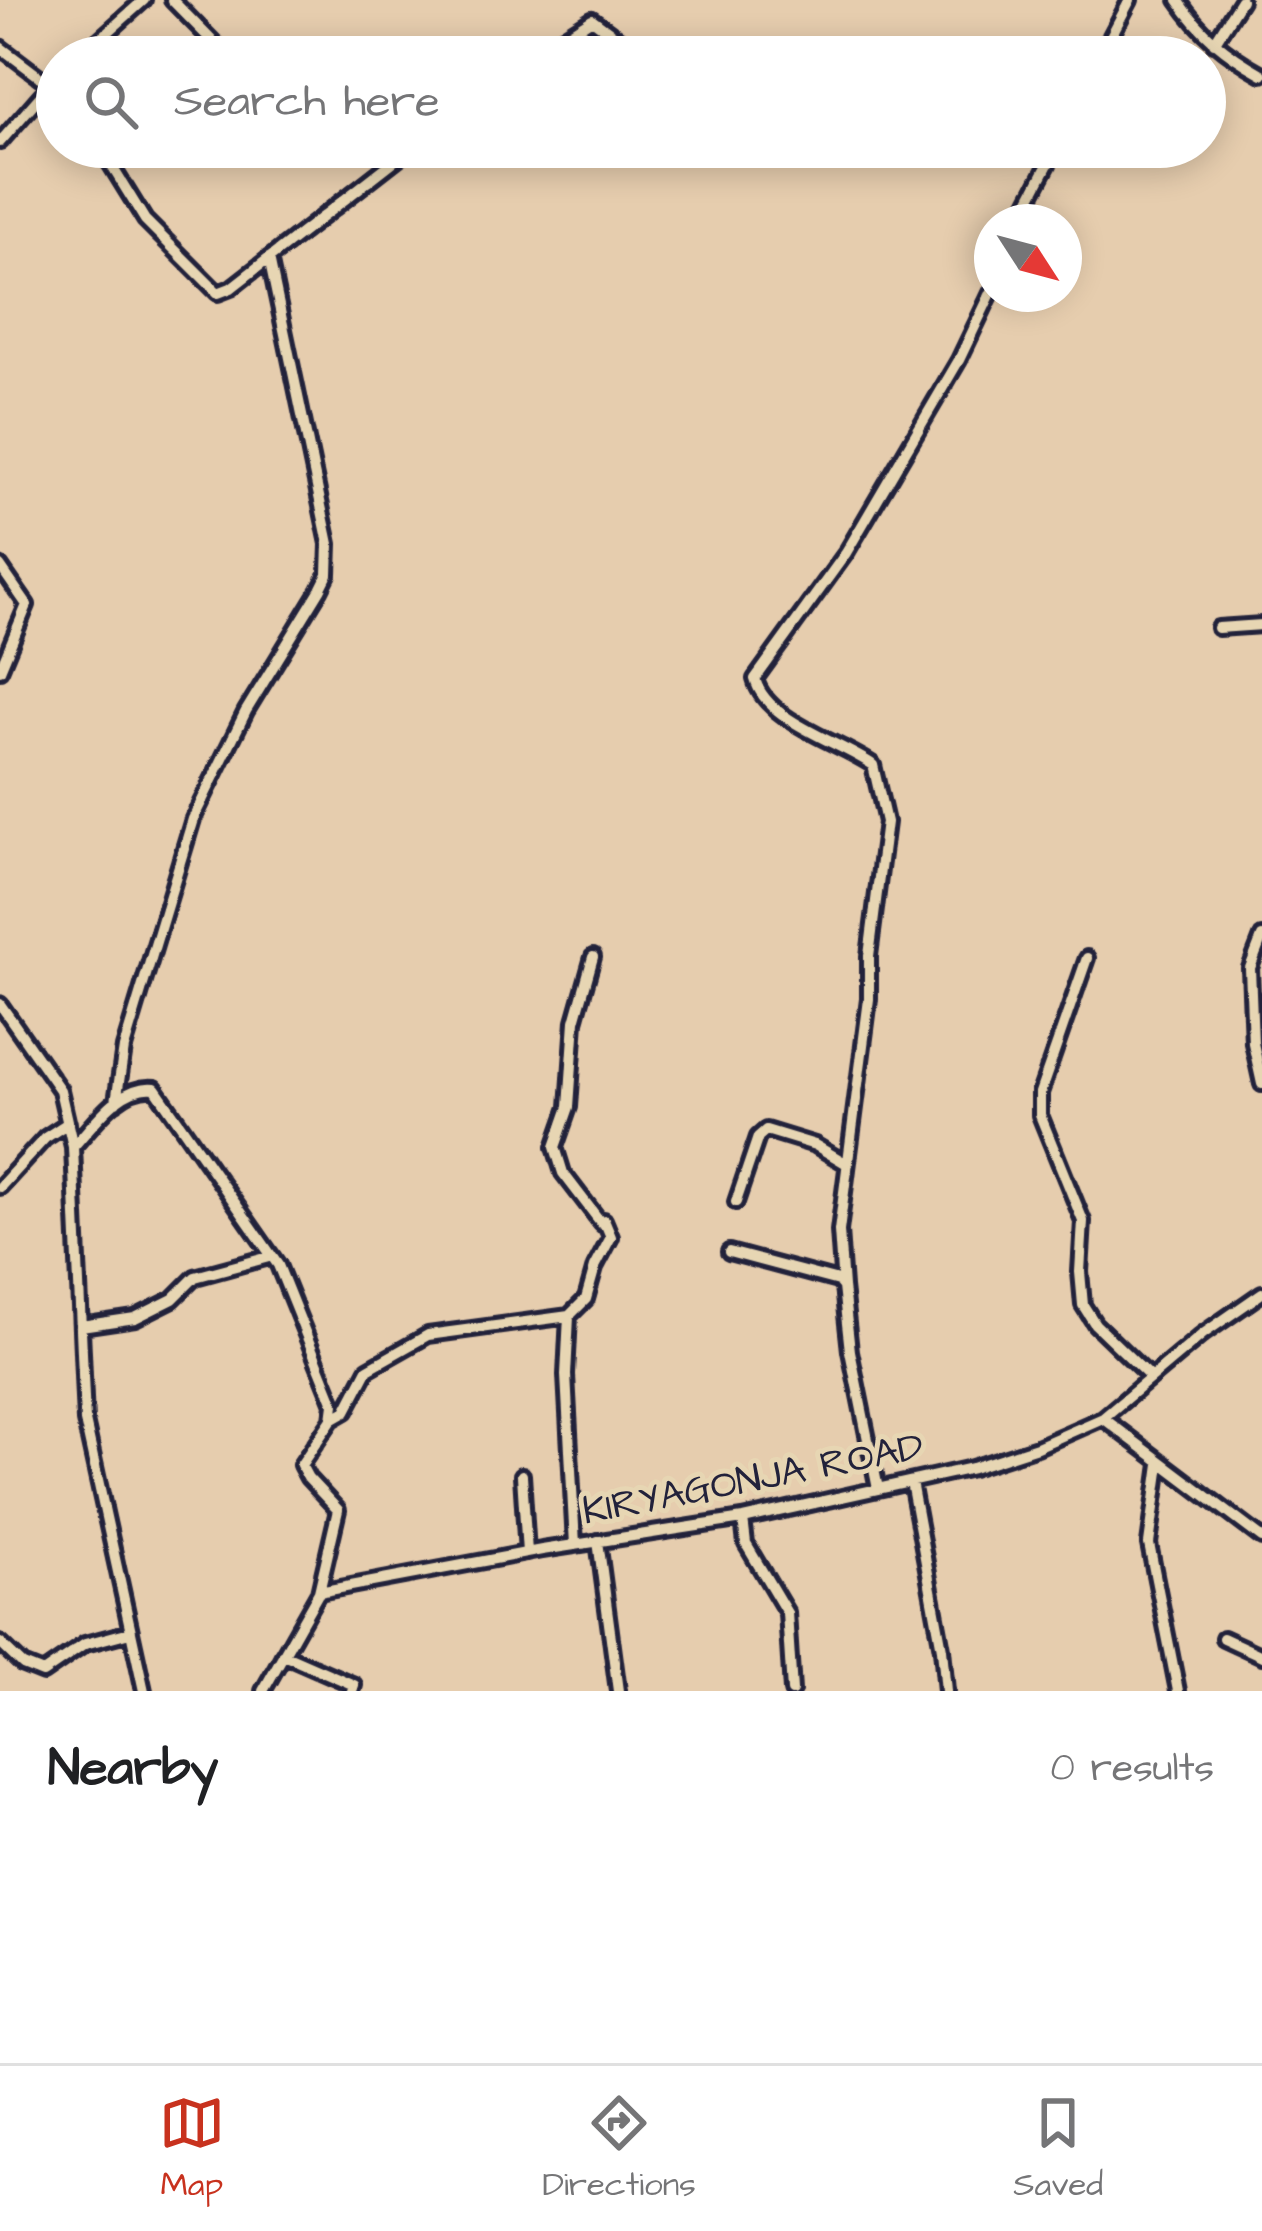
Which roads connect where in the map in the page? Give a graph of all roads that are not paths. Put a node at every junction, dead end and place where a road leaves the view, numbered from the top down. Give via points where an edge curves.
1 (144, 0) edge
2 (172, 0) edge
3 (1130, 0) edge
4 (1178, 0) edge
5 (1241, 0) edge
6 (104, 36) edge
7 (207, 36) edge
8 (565, 36) edge
9 (615, 36) edge
10 (1111, 36) edge
11 (1206, 36) edge
12 (1218, 36) edge
13 (0, 46) edge
14 (1226, 51) edge
15 (36, 70) edge
16 (1262, 74) edge
17 (36, 103) edge
18 (0, 142) edge
19 (113, 168) edge
20 (385, 168) edge
21 (1046, 168) edge
22 (1027, 204) edge
23 (269, 258) junction
24 (982, 312) edge
25 (0, 566) edge
26 (1262, 626) edge
27 (1218, 628) dead end
28 (0, 670) edge
29 (1262, 937) edge
30 (593, 957) dead end
31 (1087, 958) dead end
32 (0, 1004) edge
33 (1262, 1084) edge
34 (116, 1102) junction
35 (68, 1123) junction
36 (74, 1147) junction
37 (847, 1164) junction
38 (0, 1187) edge
39 (736, 1202) dead end
40 (604, 1220) dead end
41 (611, 1237) junction
42 (729, 1252) dead end
43 (269, 1257) junction
44 (843, 1287) junction
45 (1262, 1293) edge
46 (569, 1316) junction
47 (81, 1326) junction
48 (1150, 1377) junction
49 (1103, 1418) junction
50 (332, 1419) junction
51 (1160, 1464) junction
52 (522, 1475) dead end
53 (911, 1482) junction
54 (878, 1489) junction
55 (743, 1519) junction
56 (1262, 1538) edge
57 (598, 1541) junction
58 (575, 1545) junction
59 (527, 1553) junction
60 (319, 1592) junction
61 (130, 1631) junction
62 (1222, 1639) dead end
63 (0, 1643) edge
64 (283, 1654) junction
65 (1262, 1656) edge
66 (144, 1691) edge
67 (263, 1691) edge
68 (352, 1691) edge
69 (618, 1691) edge
70 (792, 1691) edge
71 (946, 1691) edge
72 (1178, 1691) edge

1 - 6 street
2 - 7 street
3 - 10 street
4 - 11 street
5 - 12 street
8 - 9 street via 592,19
13 - 15 street
14 - 16 street
17 - 18 street
19 - 23 street via 145,220 212,290 224,292
20 - 23 street
21 - 22 street
23 - 34 street via 329,544 328,574 193,819 124,1048
24 - 37 street via 846,553 754,679 772,709 873,765 886,822
25 - 28 street via 27,605
26 - 27 street
29 - 33 street via 1250,968
30 - 41 street via 555,1147 563,1173
31 - 48 street via 1040,1093 1040,1114 1083,1221 1083,1305
32 - 35 street via 60,1090
34 - 36 street
34 - 43 street via 138,1088 162,1095
35 - 36 street
35 - 38 street
36 - 47 street
37 - 39 street via 766,1130
37 - 44 street via 838,1240
40 - 41 street
41 - 46 street via 586,1299
42 - 44 street
43 - 47 street via 195,1277 135,1318
43 - 50 street via 334,1403
44 - 54 street
45 - 48 street, KIRYAGONJA ROAD
46 - 50 street via 428,1335 368,1369 346,1412
46 - 58 street
47 - 61 street via 85,1421
48 - 49 street, KIRYAGONJA ROAD
49 - 51 street
49 - 53 street, KIRYAGONJA ROAD via 1037,1448
50 - 60 street via 301,1465 338,1510
51 - 56 street
51 - 72 street via 1149,1544
52 - 59 street
53 - 54 street, KIRYAGONJA ROAD
53 - 71 street
54 - 55 street, KIRYAGONJA ROAD
55 - 57 street, KIRYAGONJA ROAD
55 - 70 street via 746,1544 787,1613
57 - 58 street, KIRYAGONJA ROAD
57 - 69 street
58 - 59 street, KIRYAGONJA ROAD
59 - 60 street, KIRYAGONJA ROAD
60 - 64 street
61 - 63 street via 86,1645 43,1673
61 - 66 street
62 - 65 street
64 - 67 street
64 - 68 street via 354,1685

